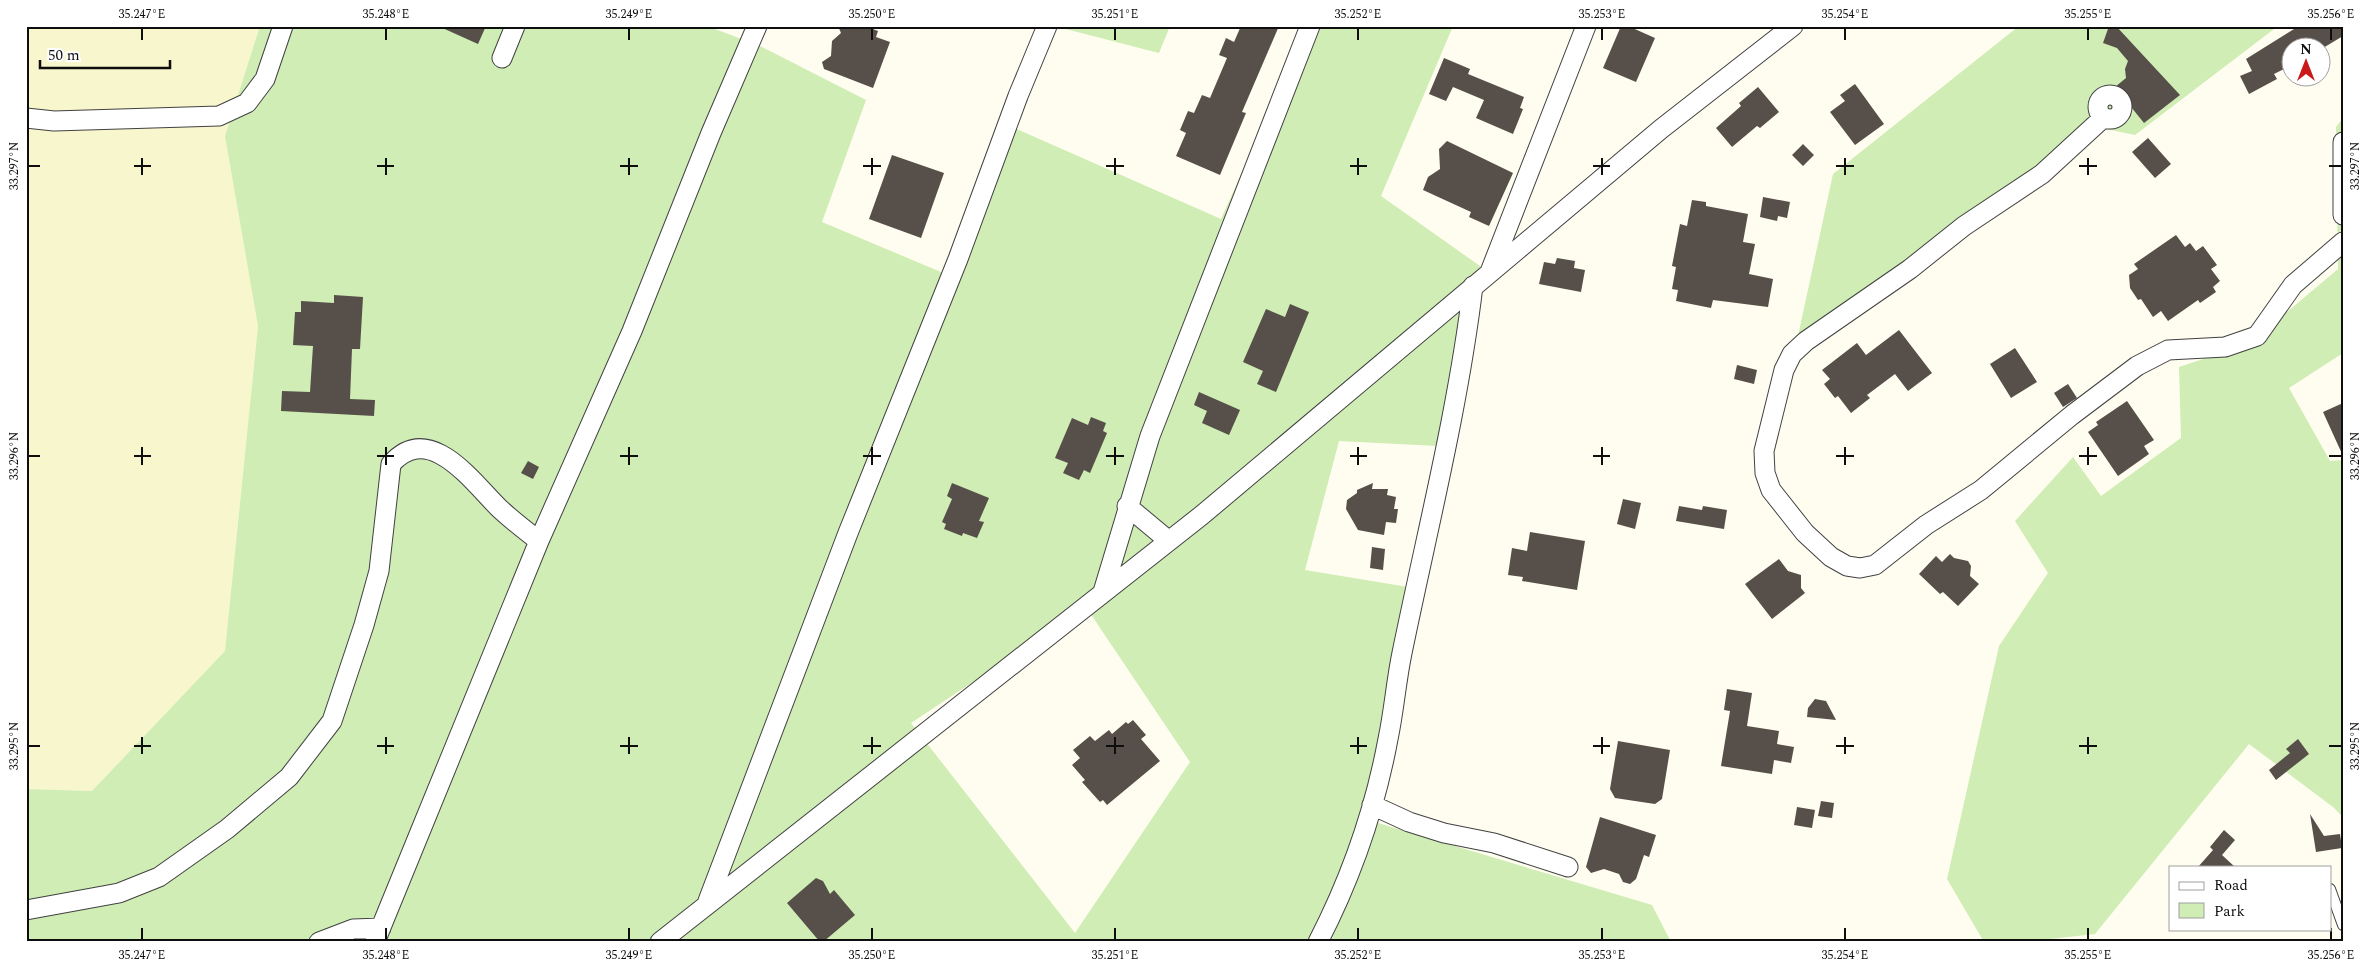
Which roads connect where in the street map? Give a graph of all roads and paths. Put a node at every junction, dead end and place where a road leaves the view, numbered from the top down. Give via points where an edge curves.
1 (283, 26) edge
2 (516, 26) edge
3 (757, 26) edge
4 (1048, 26) edge
5 (1310, 26) edge
6 (1586, 26) edge
7 (1792, 26) edge
8 (502, 58) dead end
9 (26, 118) edge
10 (2104, 118) dead end
11 (2343, 142) edge
12 (2343, 215) edge
13 (2343, 242) edge
14 (1490, 273) junction
15 (1473, 286) junction
16 (1127, 506) junction
17 (539, 541) junction
18 (1168, 541) junction
19 (1103, 592) junction
20 (1372, 805) junction
21 (1568, 866) dead end
22 (2332, 895) edge
23 (707, 902) junction
24 (26, 910) edge
25 (2343, 925) edge
26 (378, 935) edge
27 (319, 942) edge
28 (660, 942) edge
29 (1318, 942) edge

1 - 9 street via 265,79 247,103 219,116 54,121
2 - 8 street
3 - 17 street via 710,134 632,331
4 - 23 street via 1018,96 958,259
5 - 16 street via 1172,378
6 - 14 street
7 - 14 street via 1661,129
10 - 13 street via 2042,174 1964,226 1792,354 1784,370 1764,451 1765,474 1771,490 1805,533 1831,557 1847,566 1875,565 1926,525 1981,490 2072,415 2158,354 2179,348 2225,347 2257,336 2293,285
11 - 12 street
14 - 15 street
15 - 18 street
15 - 20 street via 1458,384
16 - 18 street
16 - 19 street
17 - 24 street via 500,509 462,468 440,453 415,449 401,453 391,464 379,571 332,721 288,777 227,829 159,877 120,893
17 - 26 street
18 - 19 street
19 - 23 street via 795,838
20 - 21 street via 1444,833 1494,843
20 - 29 street via 1346,881
22 - 25 lane
23 - 28 street
26 - 27 street via 352,929

